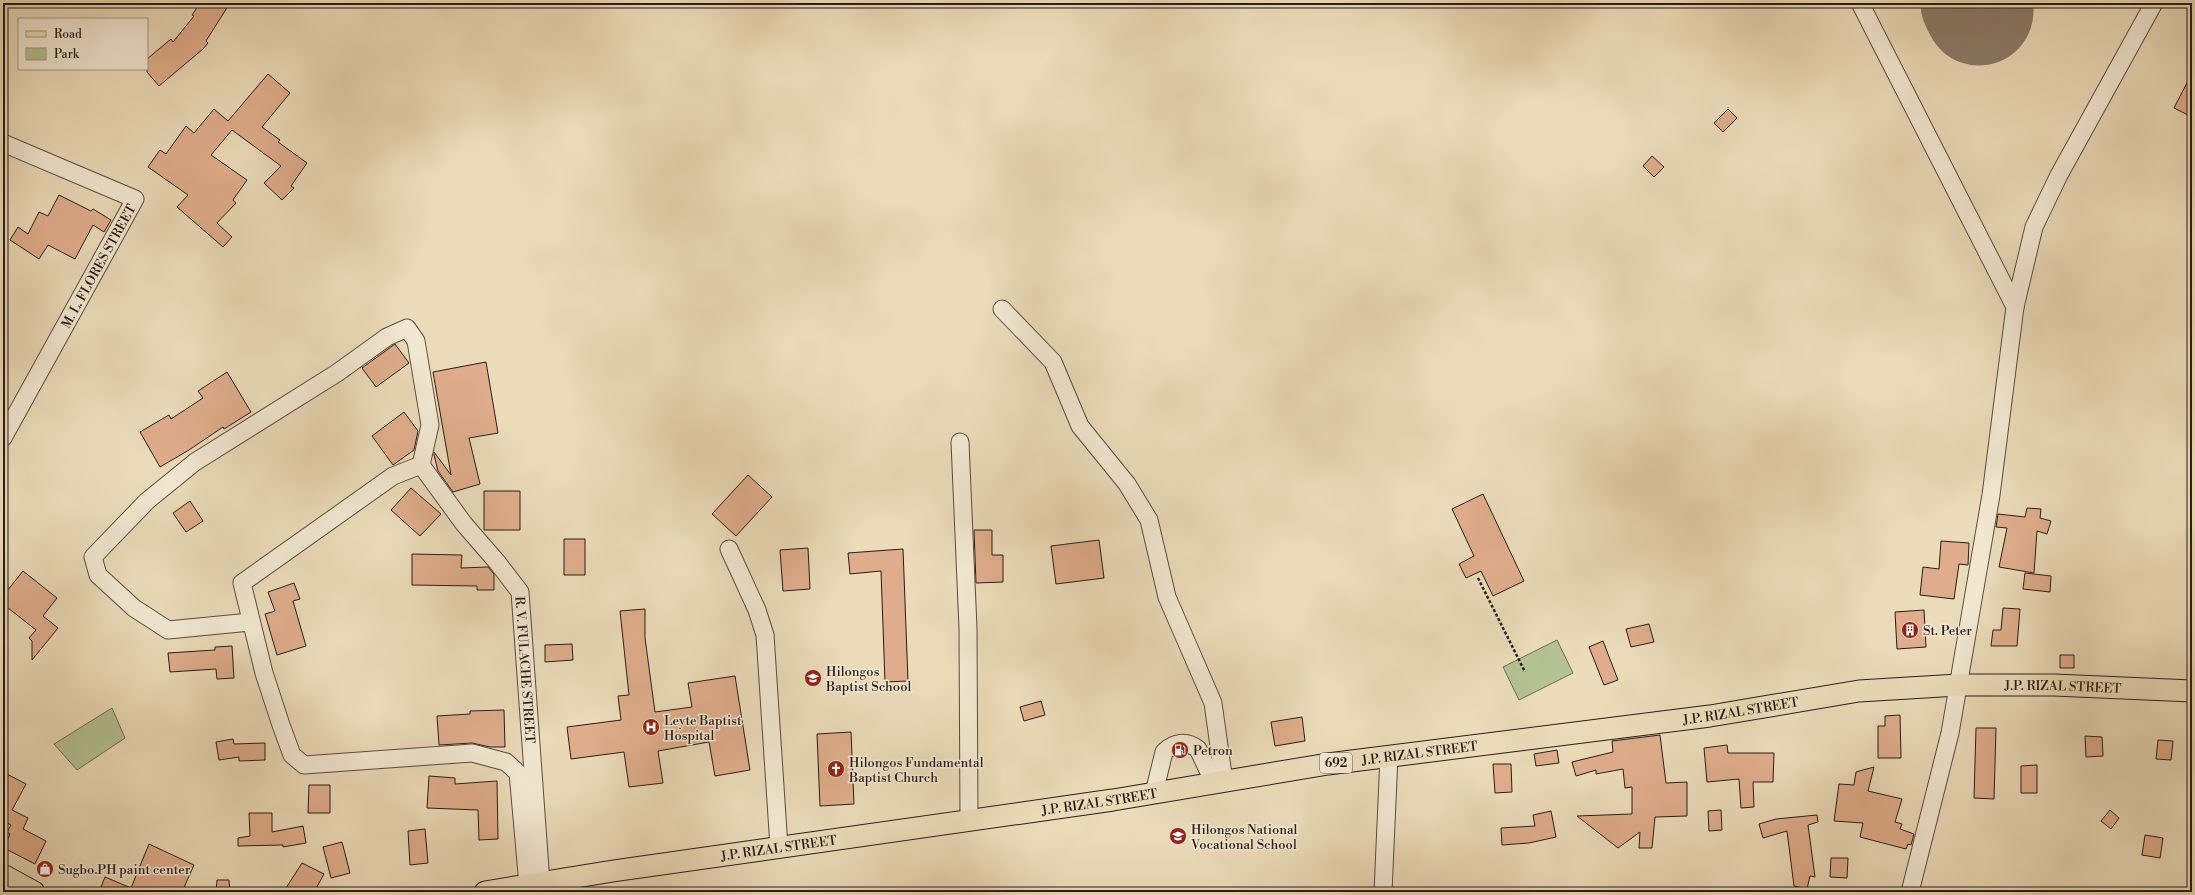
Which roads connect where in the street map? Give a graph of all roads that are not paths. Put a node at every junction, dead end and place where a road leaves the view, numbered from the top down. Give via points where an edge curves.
1 (1860, 3) edge
2 (2154, 3) edge
3 (3, 143) edge
4 (2015, 307) junction
5 (1002, 310) dead end
6 (3, 438) edge
7 (960, 442) dead end
8 (421, 465) junction
9 (729, 550) dead end
10 (250, 622) junction
11 (1958, 685) junction
12 (2192, 691) edge
13 (1389, 756) junction
14 (1219, 782) junction
15 (1154, 793) junction
16 (969, 821) junction
17 (779, 847) junction
18 (3, 875) edge
19 (534, 884) junction
20 (34, 892) edge
21 (485, 892) edge
22 (1384, 892) edge
23 (1910, 892) edge

1 - 4 street
2 - 4 street via 2059,175 2034,227
3 - 6 street, M. L. FLORES STREET via 135,199
4 - 11 street via 1991,495
5 - 14 street via 1054,362 1080,426 1127,484 1149,520 1167,597 1213,703
7 - 16 street via 968,628
8 - 10 street via 393,476 242,584
8 - 10 street via 430,425 416,341 407,328 387,336 337,373 195,462 147,501 93,557 98,575 134,608 168,630
8 - 19 street, R. V. FULACHE STREET via 464,524 498,562 520,592
9 - 17 street via 757,610 765,635
10 - 19 street via 264,673 292,755 304,765 472,753 506,762 518,773
11 - 12 main road, J.P. RIZAL STREET / 692 via 2054,685
11 - 13 main road, J.P. RIZAL STREET / 692 via 1859,691 1710,716
11 - 23 street via 1950,734
13 - 14 main road, J.P. RIZAL STREET / 692
13 - 22 street
14 - 15 main road, J.P. RIZAL STREET / 692
14 - 15 street via 1198,749 1193,745 1174,744 1164,752
15 - 16 main road, J.P. RIZAL STREET / 692
16 - 17 main road, J.P. RIZAL STREET / 692
17 - 19 main road, J.P. RIZAL STREET / 692
18 - 20 main road
19 - 21 main road, J.P. RIZAL STREET / 692

